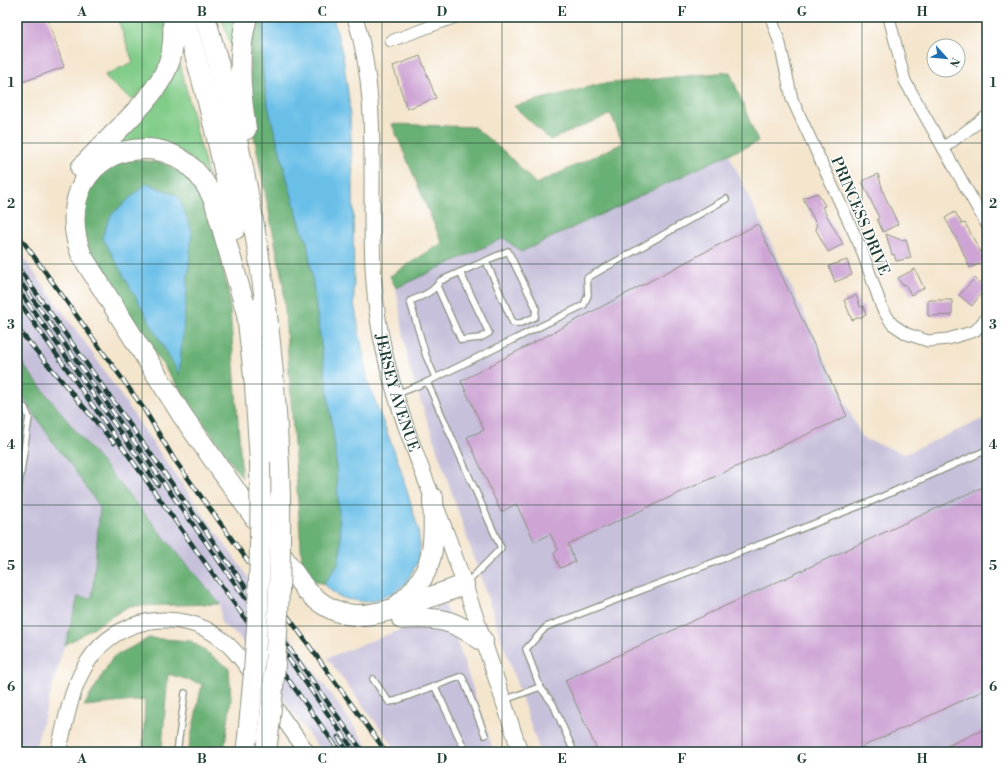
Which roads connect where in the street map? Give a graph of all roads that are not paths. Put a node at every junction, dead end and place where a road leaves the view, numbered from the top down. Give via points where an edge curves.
1 (173, 17) edge
2 (184, 17) edge
3 (205, 17) edge
4 (247, 17) edge
5 (355, 17) edge
6 (771, 17) edge
7 (889, 17) edge
8 (452, 18) edge
9 (391, 41) dead end
10 (987, 116) edge
11 (943, 148) junction
12 (726, 200) dead end
13 (253, 215) junction
14 (987, 223) edge
15 (486, 261) junction
16 (460, 272) junction
17 (437, 286) junction
18 (248, 317) junction
19 (987, 317) edge
20 (435, 378) junction
21 (427, 382) junction
22 (396, 394) junction
23 (17, 402) edge
24 (987, 450) edge
25 (433, 498) junction
26 (17, 499) edge
27 (466, 590) junction
28 (397, 614) junction
29 (483, 641) junction
30 (373, 679) dead end
31 (435, 687) junction
32 (540, 687) junction
33 (186, 693) dead end
34 (504, 700) junction
35 (485, 735) dead end
36 (247, 744) edge
37 (58, 752) edge
38 (177, 752) edge
39 (266, 752) edge
40 (307, 752) edge
41 (466, 752) edge
42 (520, 752) edge
43 (574, 752) edge

1 - 28 highway via 172,50 161,79 151,93 80,168 70,184 64,200 62,218 68,252 174,422 301,600 323,617 348,626 373,626
2 - 18 highway via 220,152
3 - 13 highway via 227,99
4 - 13 highway via 241,47 240,70
5 - 22 main road, JERSEY AVENUE via 369,78 372,263 376,306
6 - 19 street, PRINCESS DRIVE via 780,44 792,99 861,248 882,308 892,324 907,334 928,341 948,339 975,331
7 - 11 street via 905,81
8 - 9 street
10 - 11 street
11 - 14 street
12 - 20 lane via 587,278 588,295 584,305
13 - 39 highway, bridge via 272,361 280,498 276,665
15 - 15 lane via 508,251 536,308 535,317 521,323 513,323
15 - 16 lane
16 - 17 lane via 440,281
16 - 17 lane via 489,333 480,338 461,340
17 - 20 lane via 410,301
18 - 28 highway via 214,200 189,165 165,152 140,149 119,153 103,161 90,174 80,189 75,204 74,232 80,252 202,444 312,596 333,610 350,615
18 - 36 highway, bridge via 260,462 261,540 259,613
20 - 21 lane
21 - 22 lane
21 - 27 lane via 501,548
22 - 25 main road, JERSEY AVENUE
23 - 26 lane via 25,408 29,417
24 - 32 lane via 870,502 546,627 526,650
25 - 27 main road, JERSEY AVENUE
25 - 28 highway via 434,538 428,567 421,582
27 - 28 highway
27 - 29 main road, JERSEY AVENUE
28 - 29 highway via 449,621
29 - 34 main road, JERSEY AVENUE
30 - 31 lane via 389,702
31 - 35 lane via 462,676
31 - 41 lane
32 - 34 lane
32 - 43 lane via 553,704
33 - 38 lane
34 - 42 main road, JERSEY AVENUE
37 - 40 main road via 76,687 83,669 93,654 106,641 123,630 141,622 162,620 194,624 212,632 227,643 241,658

